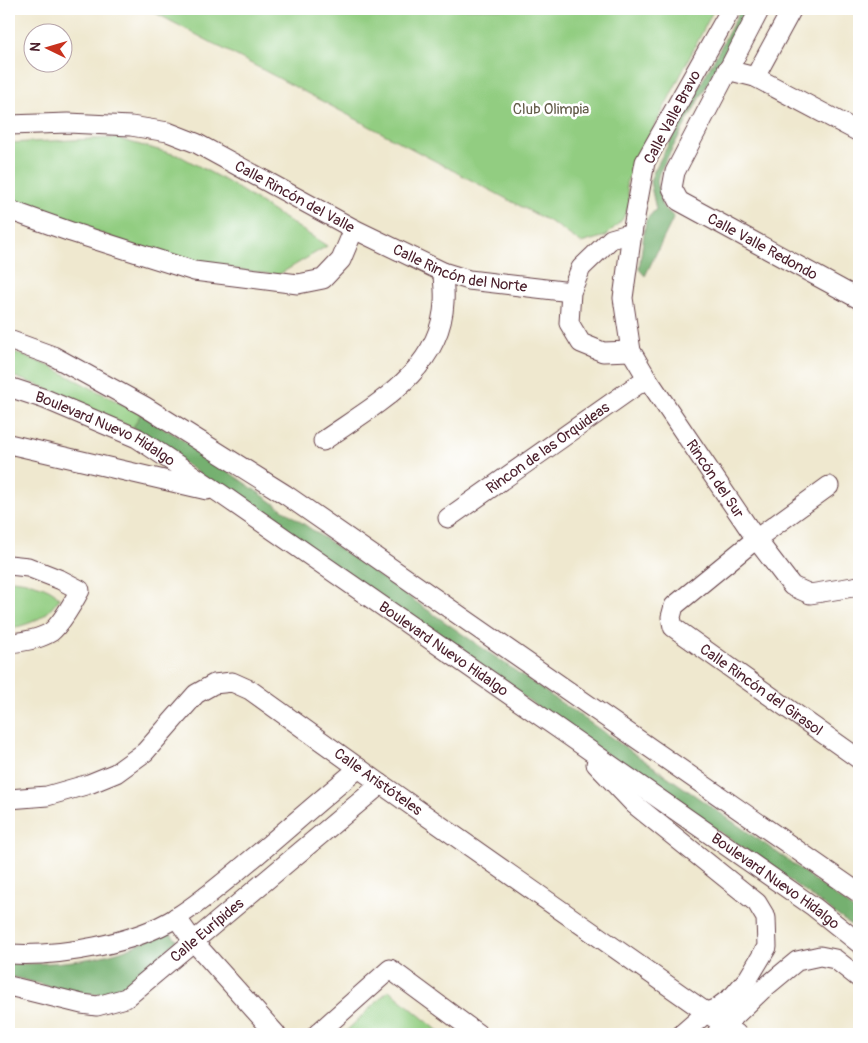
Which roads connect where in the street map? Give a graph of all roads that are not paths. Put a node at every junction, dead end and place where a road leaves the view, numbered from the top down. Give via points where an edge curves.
1 (731, 9) edge
2 (760, 9) edge
3 (792, 9) edge
4 (728, 70) junction
5 (755, 77) junction
6 (9, 125) edge
7 (859, 132) edge
8 (672, 188) joint
9 (9, 210) edge
10 (354, 229) junction
11 (632, 233) junction
12 (443, 272) junction
13 (571, 292) junction
14 (623, 298) joint
15 (859, 299) edge
16 (9, 340) edge
17 (631, 351) junction
18 (647, 378) junction
19 (9, 387) edge
20 (323, 441) dead end
21 (9, 444) edge
22 (829, 486) dead end
23 (221, 494) junction
24 (448, 518) dead end
25 (756, 538) junction
26 (9, 565) edge
27 (859, 586) edge
28 (9, 643) edge
29 (569, 736) junction
30 (859, 759) edge
31 (359, 768) junction
32 (381, 784) junction
33 (9, 799) edge
34 (859, 893) edge
35 (176, 918) junction
36 (194, 941) junction
37 (859, 943) edge
38 (9, 954) edge
39 (859, 978) edge
40 (755, 983) junction
41 (9, 986) edge
42 (707, 1012) junction
43 (454, 1028) edge
44 (726, 1031) edge
45 (276, 1034) edge
46 (316, 1034) edge
47 (478, 1034) edge
48 (682, 1034) edge

1 - 11 street, Calle Valle Bravo via 645,162
2 - 4 street, Calle Valle Bravo
3 - 5 street
4 - 5 street
4 - 8 street, Calle Valle Bravo via 675,172
5 - 7 street
6 - 10 street, Calle Rincón del Valle via 131,126 168,132 196,143
8 - 15 street, Calle Valle Redondo via 678,201
9 - 10 street, Calle Rincón del Valle via 194,271 298,284 323,279 341,260
10 - 12 street, Calle Rincón del Norte
11 - 13 street via 611,239 581,268
11 - 14 street, Calle Valle Bravo
12 - 13 street, Calle Rincón del Norte via 469,280
12 - 20 street via 444,303 438,335 422,363 401,386
13 - 17 street via 570,324 581,343 603,352
14 - 17 street, Rincón del Sur
16 - 34 street via 52,356 144,406 286,495
17 - 18 street, Rincón del Sur
18 - 24 street, Rincon de las Orquideas
18 - 25 street, Rincón del Sur
19 - 23 street, Boulevard Nuevo Hidalgo via 137,438
21 - 23 street
22 - 25 street
23 - 29 street, Boulevard Nuevo Hidalgo
25 - 27 street, Rincón del Sur via 792,586 810,594
25 - 30 street, Calle Rincón del Girasol via 674,606 673,627
26 - 28 street via 28,566 80,590 50,632 25,642
29 - 37 street, Boulevard Nuevo Hidalgo via 814,907
29 - 40 street via 634,804 757,903 766,918 767,947
31 - 32 street, Calle Aristóteles
31 - 33 street, Calle Aristóteles via 250,690 232,682 214,684 196,694 145,752 116,773 47,796
31 - 35 street, Calle Eurípides via 212,892
32 - 36 street, Calle Eurípides
32 - 42 street, Calle Aristóteles
35 - 36 street
35 - 38 street, Calle Eurípides via 150,930 90,948
36 - 41 street, Calle Eurípides via 142,986 111,1004 82,1004
36 - 45 street
39 - 40 street via 835,959 820,956 797,961
40 - 42 street
40 - 44 street
42 - 44 street, Calle Aristóteles
42 - 48 street
43 - 46 street via 390,969
43 - 47 street

